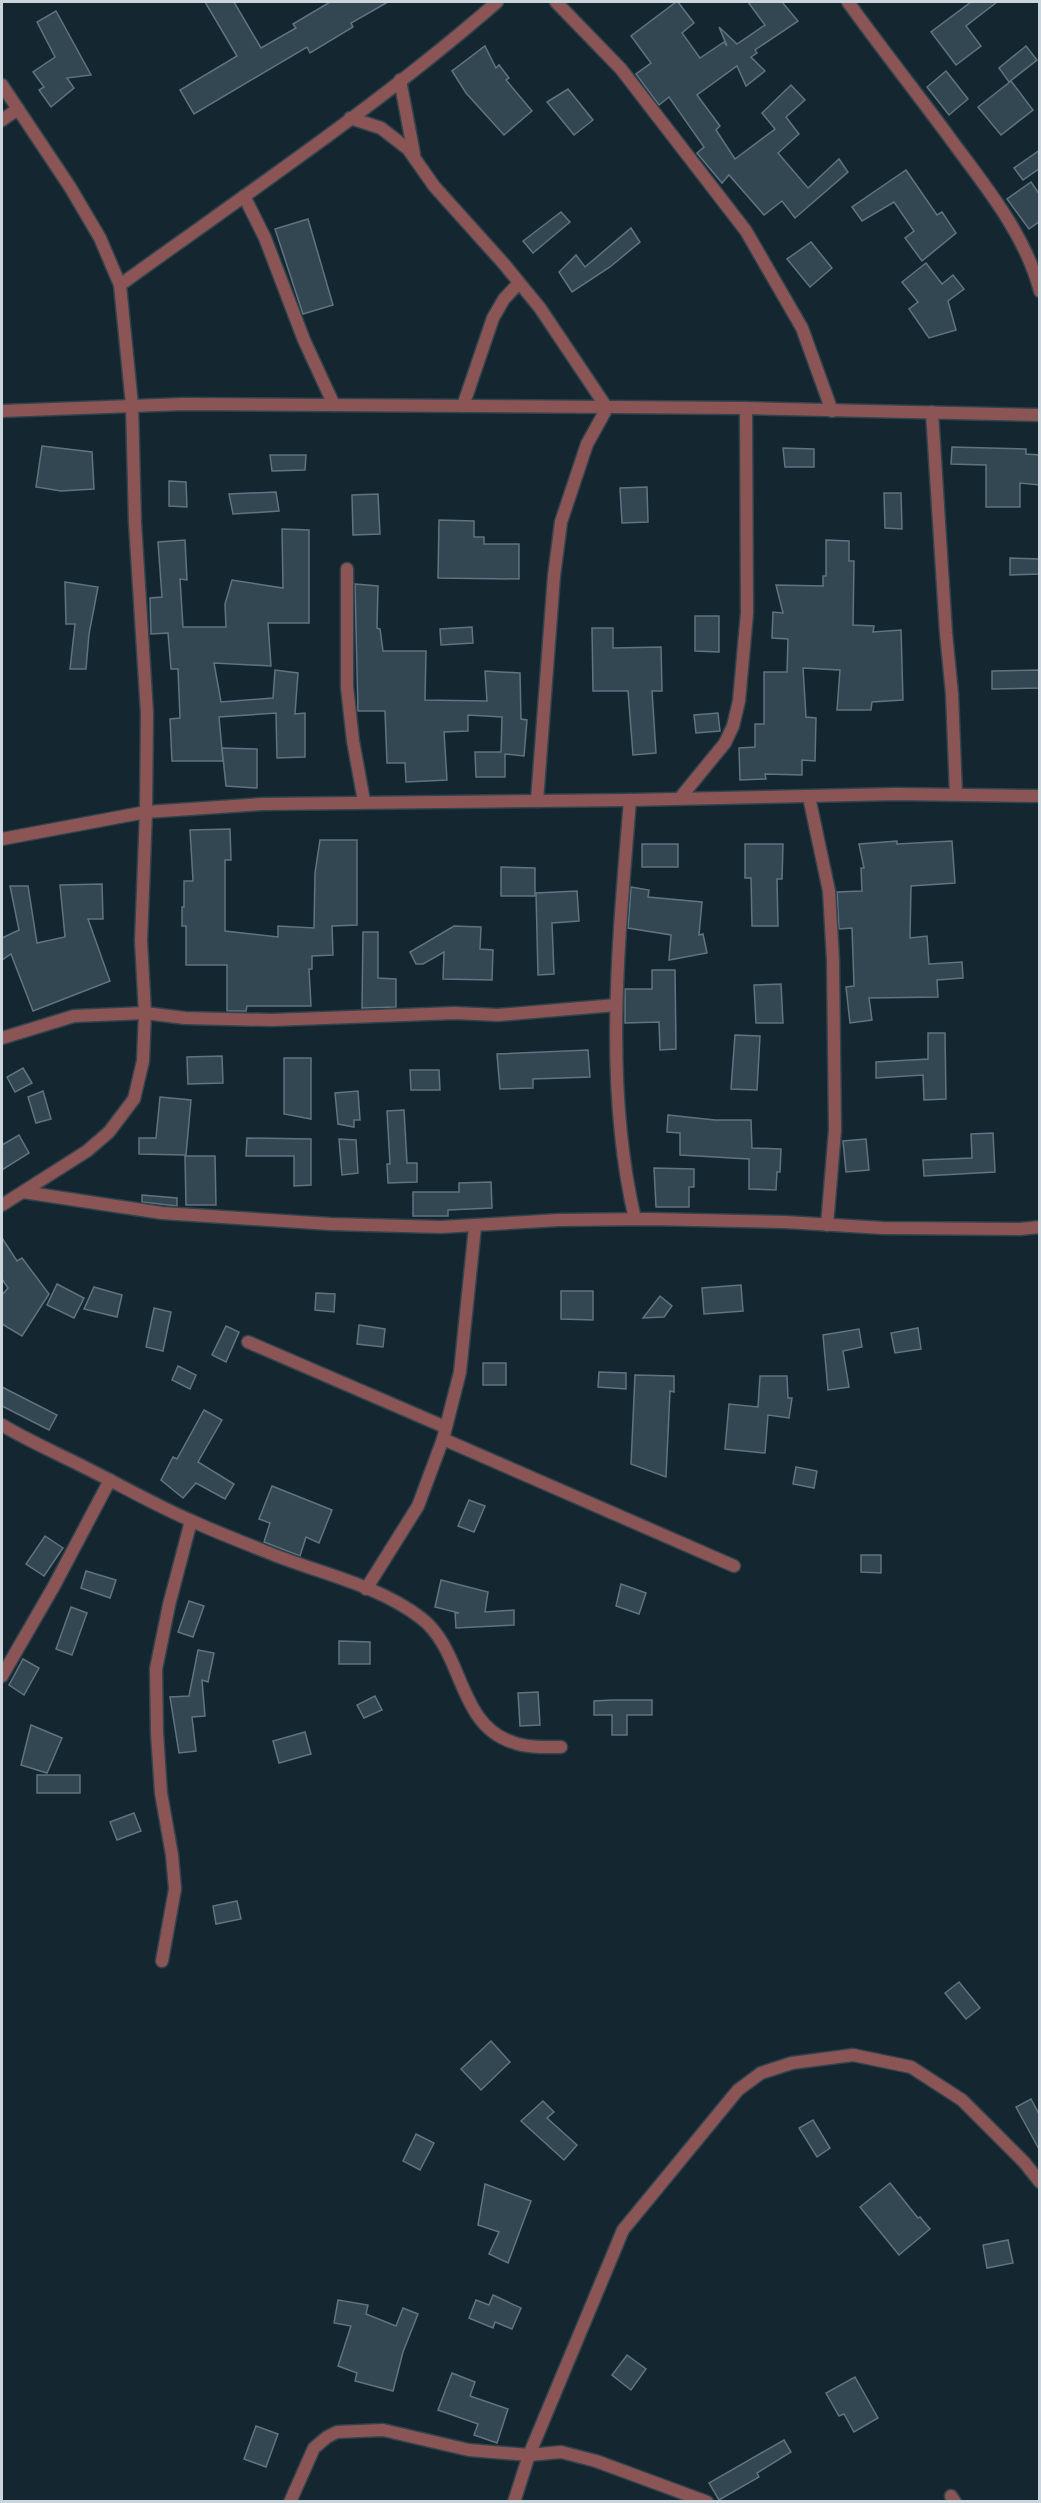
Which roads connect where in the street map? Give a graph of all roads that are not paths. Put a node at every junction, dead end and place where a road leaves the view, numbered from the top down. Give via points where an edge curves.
1 (497, 2) edge
2 (556, 2) edge
3 (848, 2) edge
4 (400, 80) junction
5 (2, 85) edge
6 (18, 109) junction
7 (350, 118) junction
8 (2, 120) edge
9 (414, 155) junction
10 (244, 195) junction
11 (519, 283) junction
12 (120, 285) junction
13 (1040, 291) edge
14 (132, 405) junction
15 (334, 405) junction
16 (463, 406) junction
17 (607, 408) junction
18 (746, 408) junction
19 (2, 411) edge
20 (831, 411) junction
21 (932, 412) junction
22 (1040, 415) edge
23 (346, 570) dead end
24 (956, 794) junction
25 (1040, 796) edge
26 (809, 797) junction
27 (680, 798) junction
28 (630, 800) junction
29 (364, 801) junction
30 (537, 801) junction
31 (146, 812) junction
32 (2, 839) edge
33 (616, 1005) junction
34 (145, 1013) junction
35 (2, 1038) edge
36 (23, 1192) junction
37 (2, 1205) edge
38 (635, 1219) junction
39 (827, 1225) junction
40 (474, 1227) junction
41 (1040, 1227) edge
42 (248, 1342) dead end
43 (2, 1425) edge
44 (444, 1433) junction
45 (110, 1480) junction
46 (191, 1521) junction
47 (734, 1566) dead end
48 (366, 1589) junction
49 (2, 1676) edge
50 (561, 1747) dead end
51 (162, 1961) dead end
52 (1040, 2182) edge
53 (529, 2456) junction
54 (290, 2502) edge
55 (514, 2502) edge
56 (707, 2502) edge

1 - 4 street
2 - 20 street via 621,69 746,231 802,328
3 - 13 street via 1015,232
4 - 7 street
4 - 9 street
5 - 6 street
6 - 8 street
6 - 12 street via 100,238
7 - 9 street via 381,128
7 - 10 street
9 - 11 street via 434,186
10 - 12 street
10 - 15 street
11 - 16 street via 493,318
11 - 17 street
12 - 14 street
14 - 15 street
14 - 19 street
14 - 31 street via 147,712
15 - 16 street
16 - 17 street
17 - 18 street
17 - 30 street via 587,444 561,522
18 - 20 street
18 - 27 street via 747,613 739,701 725,743
20 - 21 street
21 - 22 street
21 - 24 street
23 - 29 street via 347,687
24 - 25 street
24 - 26 street
26 - 27 street
26 - 39 street via 829,891 832,960 835,1130
27 - 28 street
28 - 30 street
28 - 33 street
29 - 30 street
29 - 31 street
31 - 32 street
31 - 34 street via 141,941
33 - 34 street via 498,1015 272,1020
33 - 38 street via 621,1140
34 - 35 street via 74,1016
34 - 36 street via 138,1084 134,1099 120,1120 87,1150
36 - 37 street
36 - 40 street via 162,1213 331,1224
38 - 39 street
38 - 40 street
39 - 41 street
40 - 44 street via 460,1372
42 - 44 street
43 - 45 street
44 - 47 street
44 - 48 street via 418,1506
45 - 46 street
45 - 49 street
46 - 48 street
46 - 51 street via 156,1668 161,1793 175,1889
48 - 50 street via 422,1619 455,1665 475,1714 492,1732 512,1743
52 - 53 street via 962,2100 911,2067 852,2055 792,2062 761,2073 738,2090 623,2230
53 - 54 street via 469,2450 383,2430 337,2432 314,2448
53 - 55 street
53 - 56 street via 561,2452 596,2461

